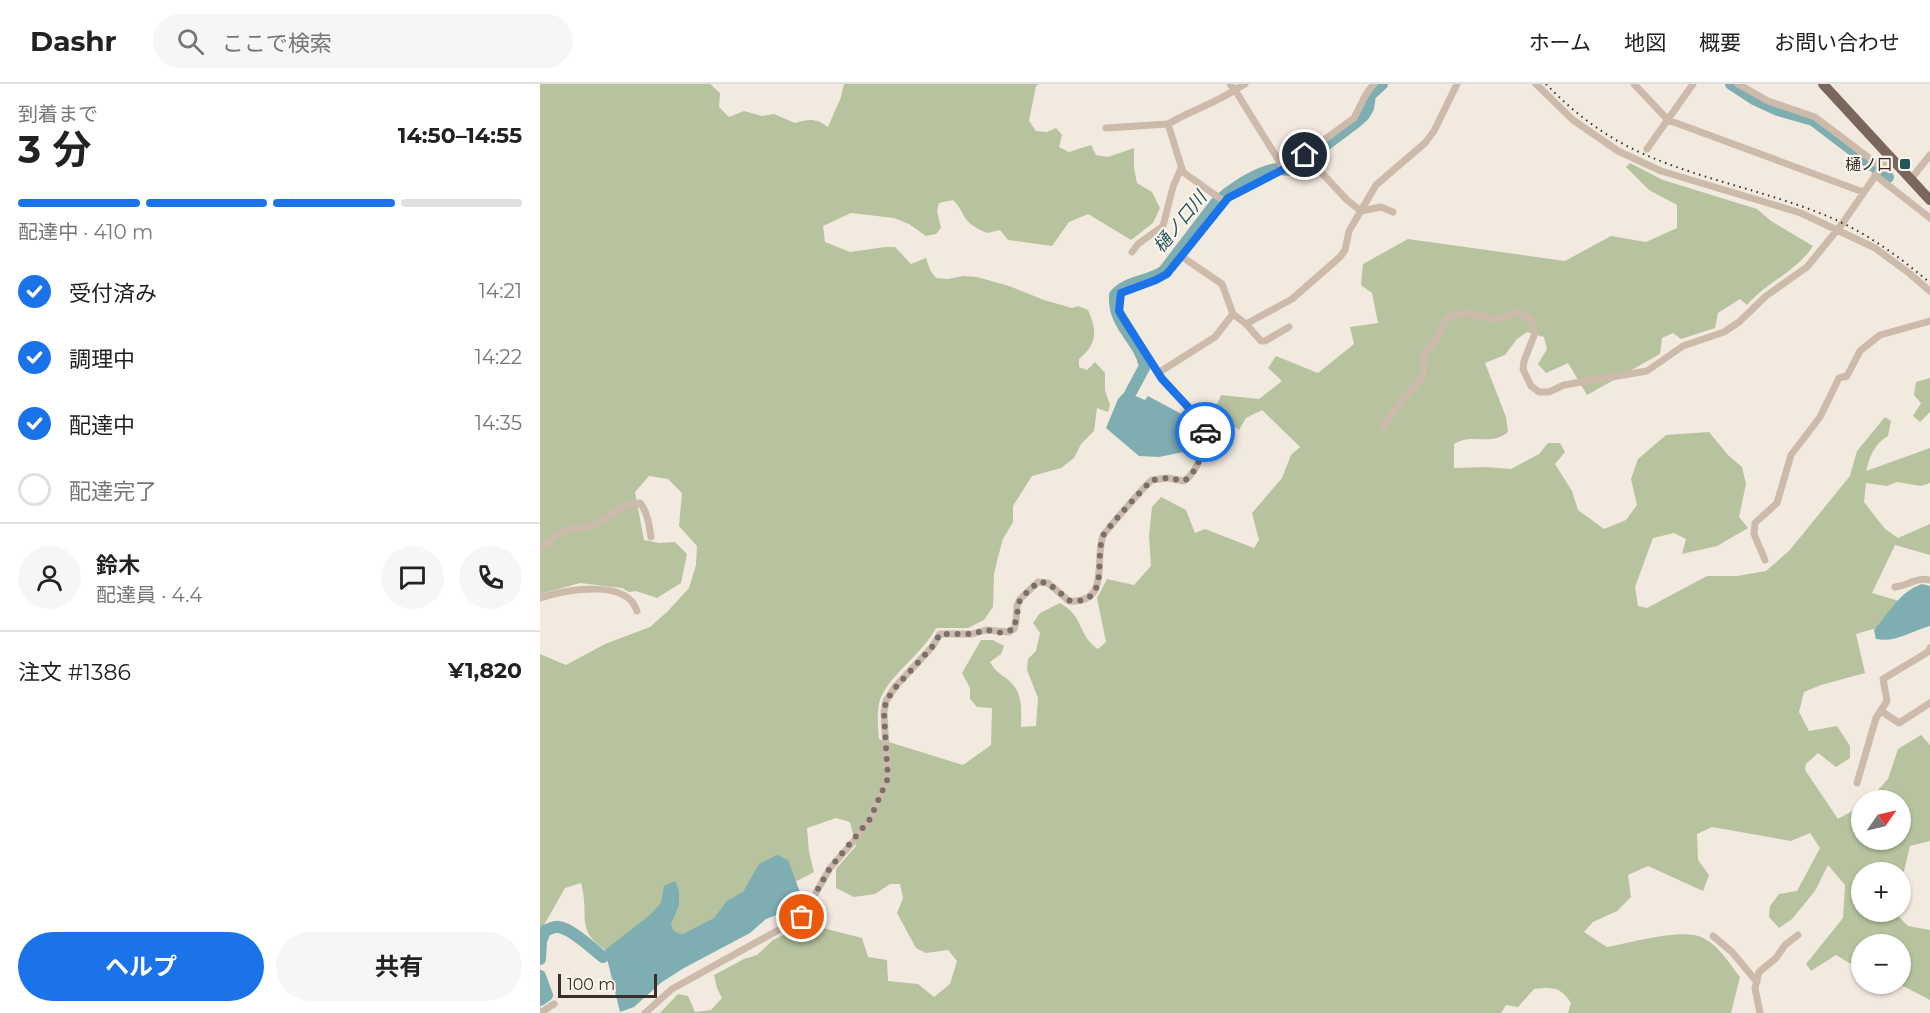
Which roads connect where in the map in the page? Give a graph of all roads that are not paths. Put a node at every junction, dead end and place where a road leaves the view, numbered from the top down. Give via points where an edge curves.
1 (1245, 84) edge
2 (1374, 84) edge
3 (1457, 84) edge
4 (1536, 84) edge
5 (1634, 84) edge
6 (1694, 84) edge
7 (1738, 84) edge
8 (1823, 84) edge
9 (1233, 87) edge
10 (1668, 120) junction
11 (1168, 124) junction
12 (1106, 128) dead end
13 (1647, 149) dead end
14 (1305, 155) junction
15 (1930, 155) edge
16 (1889, 156) junction
17 (1881, 167) junction
18 (1181, 168) junction
19 (1284, 169) junction
20 (1875, 175) junction
21 (1911, 179) junction
22 (1863, 192) junction
23 (1930, 200) edge
24 (1225, 202) junction
25 (1361, 211) junction
26 (1393, 212) dead end
27 (1930, 218) edge
28 (1836, 230) junction
29 (1132, 252) dead end
30 (1181, 256) junction
31 (1930, 291) edge
32 (1233, 314) junction
33 (1930, 321) edge
34 (1246, 324) junction
35 (1289, 327) dead end
36 (1158, 373) junction
37 (1383, 427) dead end
38 (651, 537) dead end
39 (540, 546) edge
40 (1765, 560) dead end
41 (1930, 580) edge
42 (1895, 587) dead end
43 (540, 598) edge
44 (637, 611) dead end
45 (1930, 648) edge
46 (1930, 703) edge
47 (1881, 711) junction
48 (1857, 783) dead end
49 (1798, 935) dead end
50 (1713, 936) dead end
51 (1757, 982) junction
52 (554, 1004) dead end
53 (540, 1013) edge
54 (645, 1013) edge
55 (1760, 1013) edge

1 - 9 street
2 - 14 street via 1354,118
3 - 25 street via 1429,137 1376,185
4 - 28 street via 1573,120 1625,155 1661,171 1801,213
5 - 10 street
6 - 10 street
7 - 17 street via 1768,101 1815,117
8 - 16 main road
9 - 11 street via 1216,103
9 - 19 street
10 - 13 street
10 - 22 street
11 - 12 street
11 - 18 street
14 - 19 street
14 - 25 street
15 - 21 street
16 - 17 street
16 - 21 main road
17 - 20 street
18 - 24 street
18 - 29 street via 1163,226
19 - 24 street
20 - 22 street
20 - 27 street
21 - 23 main road
22 - 28 street
24 - 30 street
25 - 26 street via 1381,207
25 - 34 street via 1340,257 1292,299
28 - 31 street via 1875,248
28 - 37 street via 1807,267 1766,296 1739,322 1724,332 1683,346 1647,371 1539,392 1531,386 1523,369 1535,333 1530,318 1517,313 1495,319 1466,313 1451,316 1424,353 1420,381
30 - 32 street via 1222,284
30 - 36 street via 1167,274 1121,293 1119,301 1119,311
32 - 34 street
32 - 36 street via 1215,337
33 - 40 street via 1880,335 1860,351 1847,376 1839,378 1820,417 1791,455 1777,503 1755,523 1754,534
34 - 35 street via 1261,341
36 - 54 street via 1202,422 1204,444 1194,474 1184,481 1152,480 1106,530 1098,582 1091,596 1070,601 1048,583 1038,582 1020,599 1014,629 1009,632 940,634 886,701 888,778 870,819 830,868 802,917 672,988
38 - 39 street via 644,507 635,503 618,508 592,526 555,535
41 - 42 street via 1922,578
43 - 44 street via 580,589 618,593 628,596
45 - 47 street via 1883,680 1887,701
46 - 47 street via 1899,723
47 - 48 street
49 - 51 street via 1759,972
50 - 51 street
51 - 55 street
52 - 53 street

